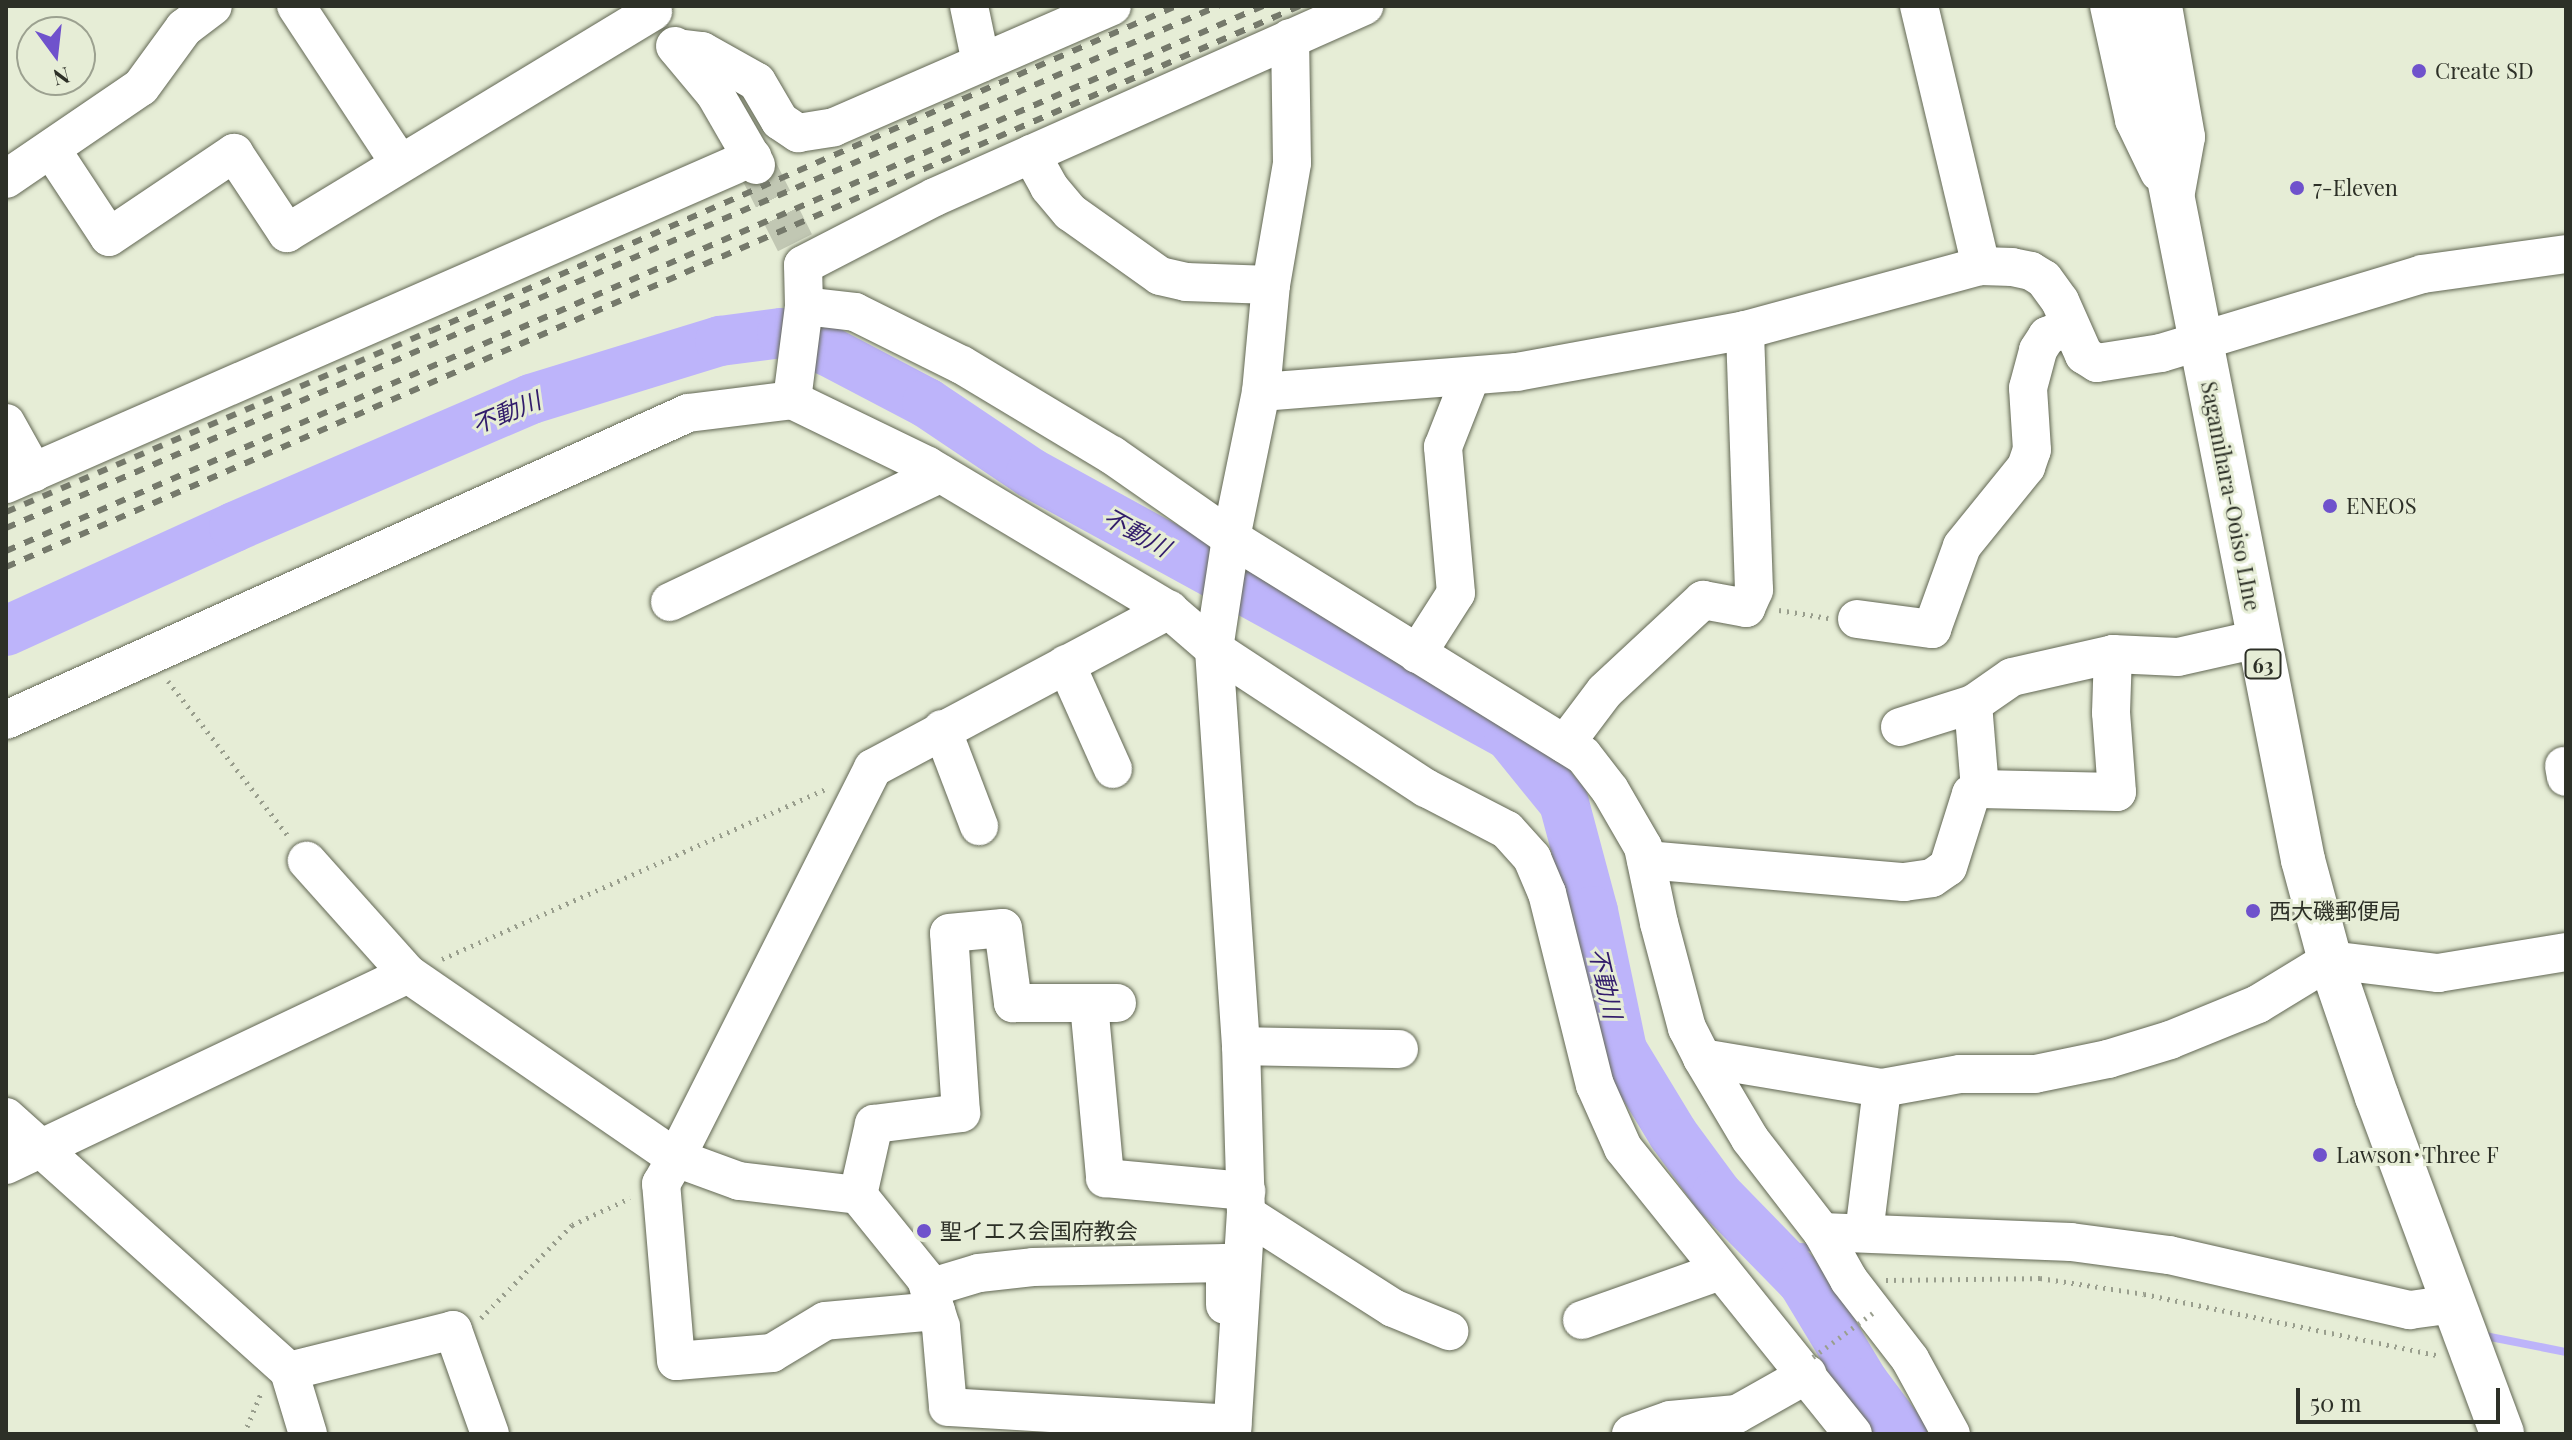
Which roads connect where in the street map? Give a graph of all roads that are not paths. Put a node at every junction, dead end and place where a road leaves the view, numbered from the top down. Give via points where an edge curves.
1 (296, 6) edge
2 (969, 6) edge
3 (1112, 6) edge
4 (1364, 6) edge
5 (1919, 6) edge
6 (2109, 6) edge
7 (2135, 6) edge
8 (2163, 6) edge
9 (652, 8) edge
10 (193, 13) edge
11 (1051, 19) edge
12 (1290, 38) junction
13 (677, 48) junction
14 (981, 63) junction
15 (51, 149) junction
16 (1031, 154) junction
17 (399, 162) junction
18 (6, 179) edge
19 (2174, 204) junction
20 (2566, 254) edge
21 (1981, 266) junction
22 (1271, 285) junction
23 (804, 306) junction
24 (2068, 327) junction
25 (1745, 330) junction
26 (2202, 340) junction
27 (1471, 376) junction
28 (1261, 392) junction
29 (792, 400) junction
30 (6, 423) edge
31 (940, 474) junction
32 (20, 479) edge
33 (1231, 538) junction
34 (670, 602) dead end
35 (1169, 610) junction
36 (1857, 619) road end
37 (2258, 639) junction
38 (1214, 649) junction
39 (1417, 654) junction
40 (2113, 654) junction
41 (1066, 664) junction
42 (1973, 704) junction
43 (6, 720) edge
44 (1900, 727) dead end
45 (942, 729) junction
46 (1565, 744) junction
47 (1113, 769) dead end
48 (1980, 789) junction
49 (979, 826) dead end
50 (1646, 860) junction
51 (307, 861) road end
52 (2566, 952) edge
53 (2330, 960) junction
54 (408, 974) junction
55 (1241, 1046) junction
56 (1399, 1049) dead end
57 (1702, 1058) junction
58 (1882, 1088) junction
59 (6, 1117) edge
60 (22, 1157) edge
61 (668, 1171) junction
62 (858, 1195) junction
63 (1246, 1203) junction
64 (1822, 1232) junction
65 (1864, 1233) junction
66 (1720, 1271) junction
67 (933, 1300) junction
68 (2453, 1304) junction
69 (1582, 1320) dead end
70 (1449, 1331) dead end
71 (1238, 1335) junction
72 (1810, 1366) junction
73 (289, 1371) junction
74 (947, 1421) edge
75 (1737, 1424) edge
76 (1232, 1429) edge
77 (308, 1434) edge
78 (490, 1434) edge
79 (1631, 1434) edge
80 (1853, 1434) edge
81 (1951, 1434) edge
82 (2502, 1434) edge

1 - 17 street
2 - 14 street
3 - 11 street
4 - 12 street
5 - 21 street
6 - 19 street via 2134,120
7 - 19 main road, Sagamihara-Ooiso LIne / 63
8 - 19 street via 2186,137
9 - 13 street
9 - 17 street
10 - 15 street via 141,87
11 - 14 street
12 - 16 street
12 - 22 street via 1292,163
13 - 14 street via 702,51 757,82 780,121 798,133 834,127
13 - 32 street via 715,94 755,161
15 - 17 street via 109,237 234,153 287,233
15 - 18 street
16 - 22 street via 1070,212 1160,276
16 - 23 street via 868,229 799,254
19 - 26 main road, Sagamihara-Ooiso LIne / 63
20 - 26 street via 2422,274
21 - 24 street via 2012,267 2044,279 2060,301
21 - 25 street
22 - 28 street
23 - 29 street
23 - 33 street via 855,312 923,344 1112,455
24 - 26 street via 2084,355 2097,363
24 - 36 street via 2047,336 2038,350 2028,388 2032,450 2026,467 1962,546 1932,629
25 - 27 street
25 - 46 street via 1758,598 1746,608 1703,600 1605,691
26 - 37 main road, Sagamihara-Ooiso LIne / 63
27 - 28 street
27 - 39 street via 1443,447 1456,593
28 - 33 street
29 - 31 street
29 - 43 street via 688,413
30 - 32 street
31 - 34 street
31 - 35 street
33 - 38 street
33 - 39 street
35 - 38 street
35 - 41 street
37 - 40 street via 2178,657
37 - 53 main road, Sagamihara-Ooiso LIne / 63 via 2303,860
38 - 55 street
38 - 66 street via 1426,788 1507,830 1532,858 1547,893 1595,1085 1623,1148
39 - 46 street
40 - 42 street via 2012,677
40 - 48 street via 2117,792
41 - 45 street
41 - 47 street
42 - 44 street
42 - 48 street
45 - 49 street
45 - 61 street via 873,768
46 - 50 street via 1583,755 1610,790
48 - 50 street via 1971,794 1948,867 1932,878 1904,882
50 - 57 street via 1687,1028
51 - 54 street
52 - 53 street via 2438,973
53 - 58 street via 2258,1004 2108,1059 2035,1074 1960,1074
53 - 68 main road, Sagamihara-Ooiso LIne / 63
54 - 60 street
54 - 61 street
55 - 56 street
55 - 63 street
57 - 58 street
57 - 64 street via 1750,1139
58 - 65 street
59 - 60 street
60 - 73 street
61 - 62 street
61 - 67 street via 676,1361 772,1353 825,1321
62 - 63 street via 874,1124 961,1113 949,933 1003,928 1013,1003 1103,1003 1105,1178
62 - 67 street via 926,1279
63 - 70 street via 1393,1308
63 - 71 street
64 - 65 street
64 - 81 street via 1849,1280 1910,1359
65 - 68 street via 2071,1242 2169,1255 2410,1310
66 - 69 street
66 - 72 street
67 - 71 street via 979,1273 1225,1263 1225,1317
67 - 74 street via 941,1327
68 - 82 main road, Sagamihara-Ooiso LIne / 63
71 - 76 street
72 - 75 street
72 - 80 street
73 - 77 street
73 - 78 street via 453,1330
74 - 76 street
75 - 79 street via 1670,1420

